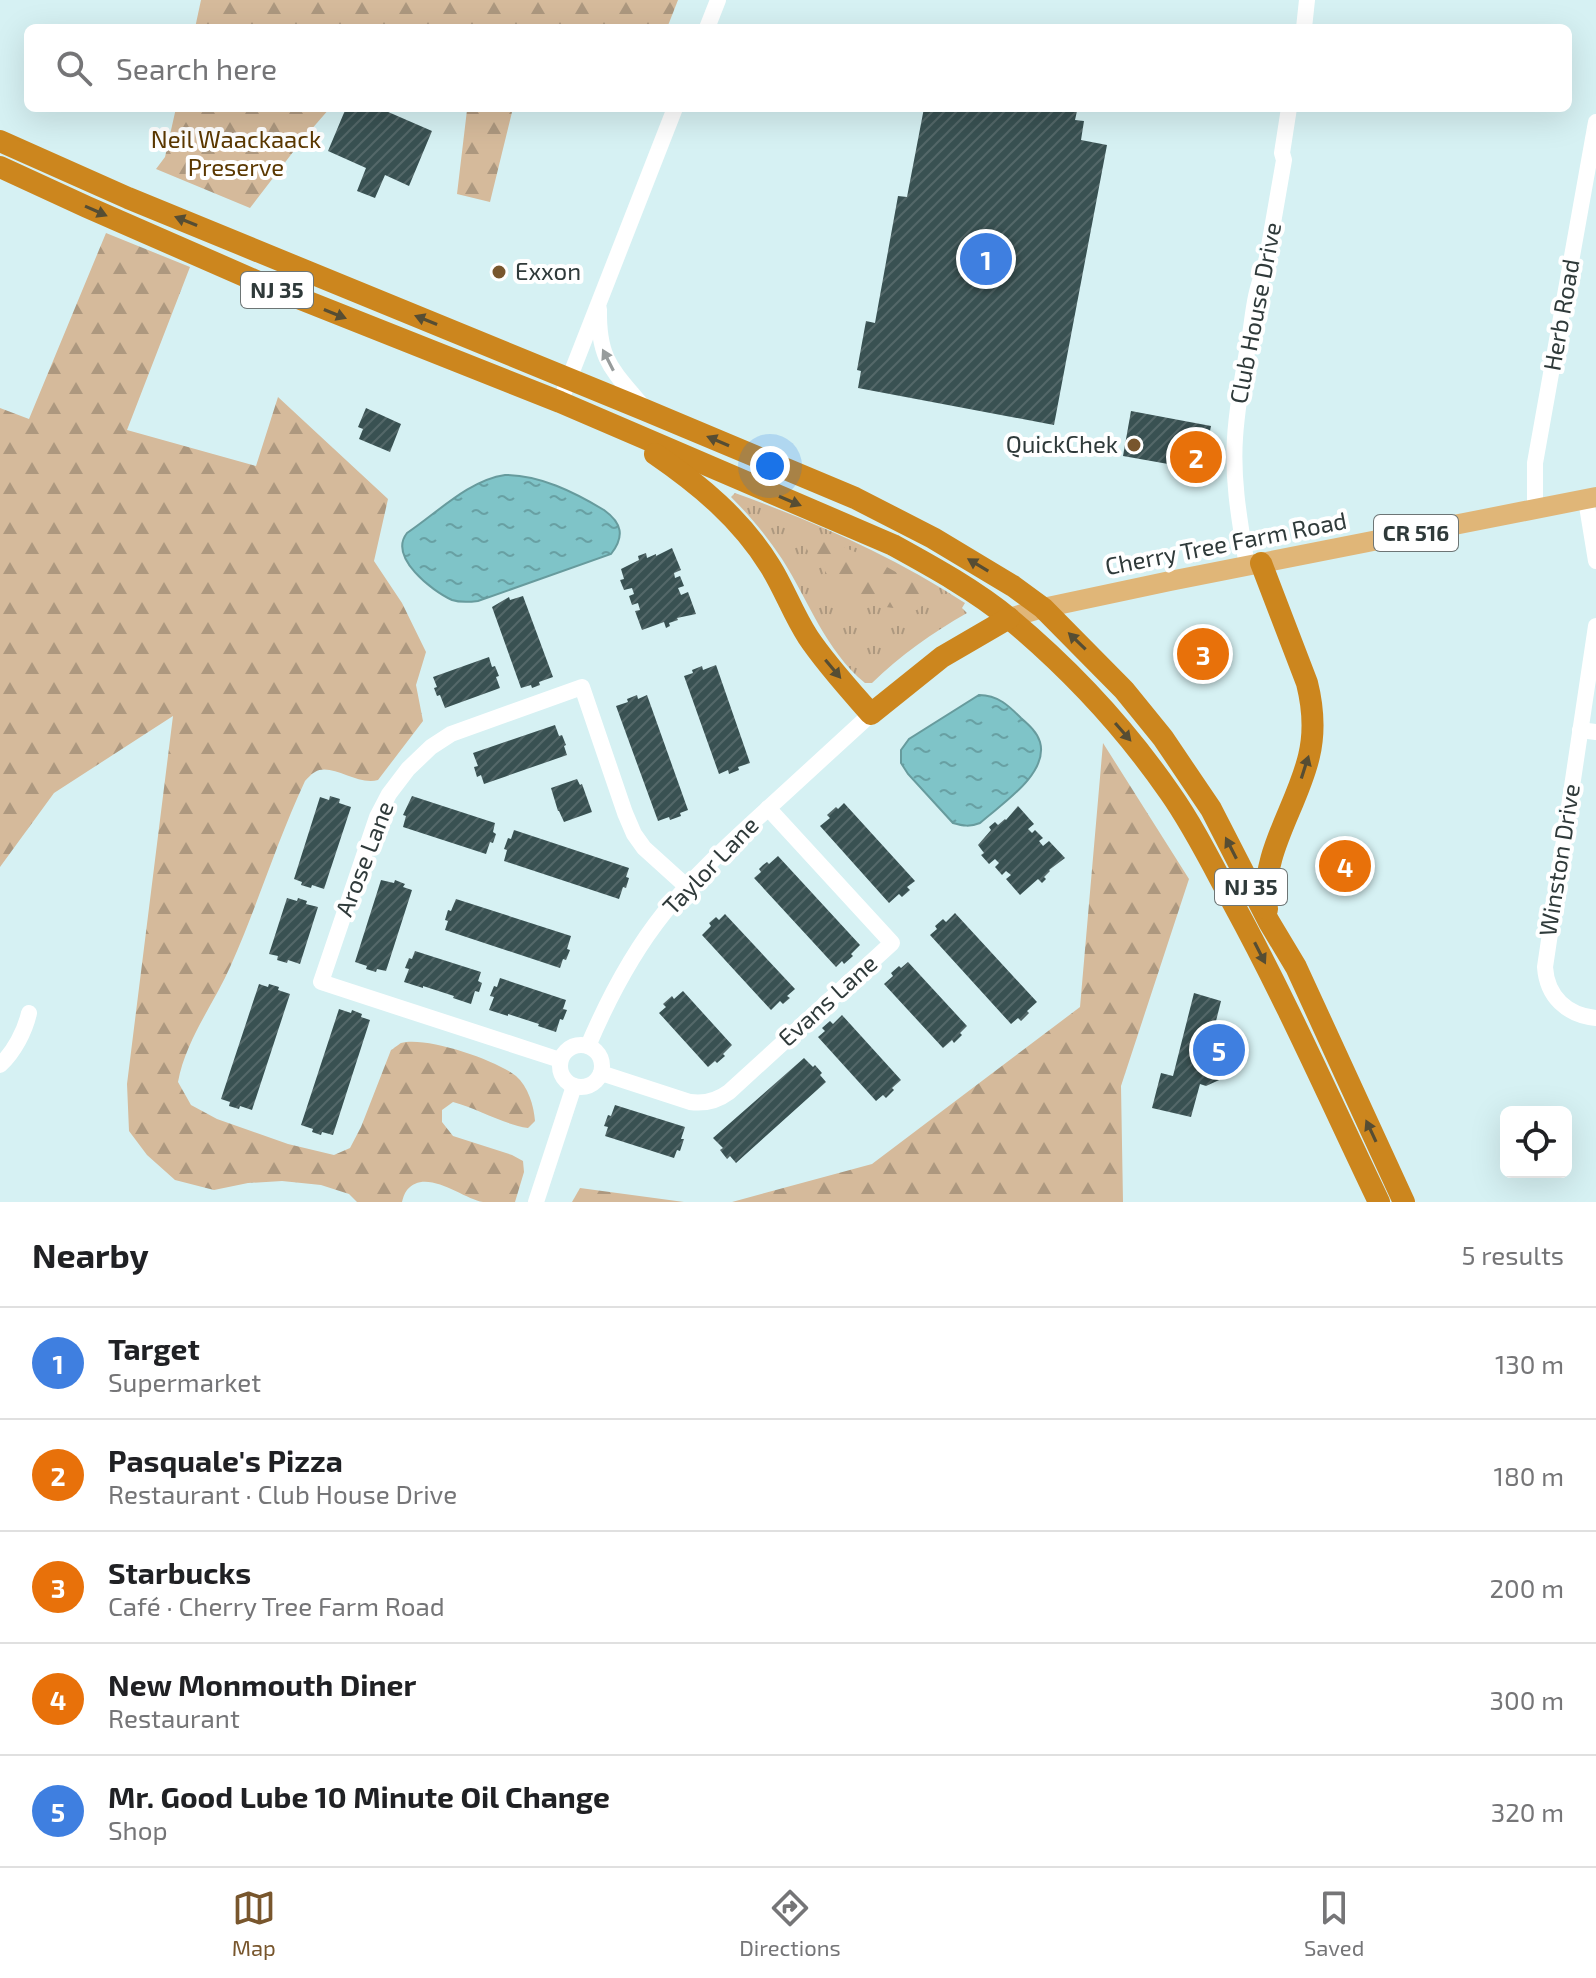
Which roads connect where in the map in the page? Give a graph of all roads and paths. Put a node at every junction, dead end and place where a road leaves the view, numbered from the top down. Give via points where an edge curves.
1 (718, 0) edge
2 (1307, 0) edge
3 (709, 24) edge
4 (1304, 24) edge
5 (673, 112) edge
6 (1288, 112) edge
7 (1596, 122) edge
8 (0, 141) edge
9 (0, 167) edge
10 (1591, 174) edge
11 (0, 182) edge
12 (52, 191) junction
13 (600, 300) junction
14 (569, 379) junction
15 (560, 402) junction
16 (645, 410) junction
17 (615, 426) junction
18 (1591, 499) edge
19 (1535, 510) junction
20 (1596, 561) edge
21 (1254, 565) junction
22 (1043, 608) junction
23 (1009, 618) junction
24 (1596, 626) edge
25 (871, 714) junction
26 (1588, 731) edge
27 (768, 808) junction
28 (686, 886) junction
29 (1269, 922) junction
30 (29, 1013) dead end
31 (1596, 1018) edge
32 (588, 1046) junction
33 (560, 1060) junction
34 (0, 1065) edge
35 (601, 1073) junction
36 (574, 1086) junction
37 (536, 1202) edge
38 (1379, 1202) edge
39 (1404, 1202) edge

1 - 3 street
2 - 4 street
5 - 13 street
6 - 21 street, Club House Drive via 1234,441 1237,507
7 - 10 street, Herb Road
14 -> 8 highway, NJ 35
9 - 12 highway, NJ 35
10 - 19 street, Herb Road via 1535,463
11 - 12 highway
12 -> 15 highway, NJ 35 via 265,285
13 - 14 street
16 -> 13 street via 605,358
14 - 15 street
14 - 16 highway, NJ 35
15 - 17 highway, NJ 35
22 -> 16 highway, NJ 35 via 933,538 855,498
17 -> 23 highway, NJ 35 via 893,545
17 -> 25 highway via 699,485 738,522 774,573 807,636
18 - 19 main road, Cherry Tree Farm Road / CR 516
18 - 20 street
19 - 21 main road, Cherry Tree Farm Road / CR 516
21 - 22 main road, Cherry Tree Farm Road / CR 516
29 -> 21 highway via 1269,866 1309,759 1313,723 1307,683
22 - 23 main road, Cherry Tree Farm Road / CR 516
29 -> 22 highway, NJ 35 via 1211,809 1163,738 1114,679
23 - 25 highway, CR 516 via 942,657
23 -> 38 highway, NJ 35 via 1100,705 1171,795 1263,958
24 - 26 street, Winston Drive
25 - 27 street, Taylor Lane
26 - 31 street, Winston Drive via 1545,967 1551,992 1562,1005
27 - 28 street, Taylor Lane
27 - 35 street, Evans Lane via 892,943 717,1099 690,1102
28 - 32 street, Taylor Lane via 627,967
28 - 33 street, Arose Lane via 634,834 582,687 451,734 415,761 395,785 371,831 321,982
39 -> 29 highway, NJ 35 via 1296,967
30 - 34 street
32 - 33 street via 568,1048
32 - 35 street via 598,1054
33 - 36 street via 564,1078
35 - 36 street via 587,1086
36 - 37 street

